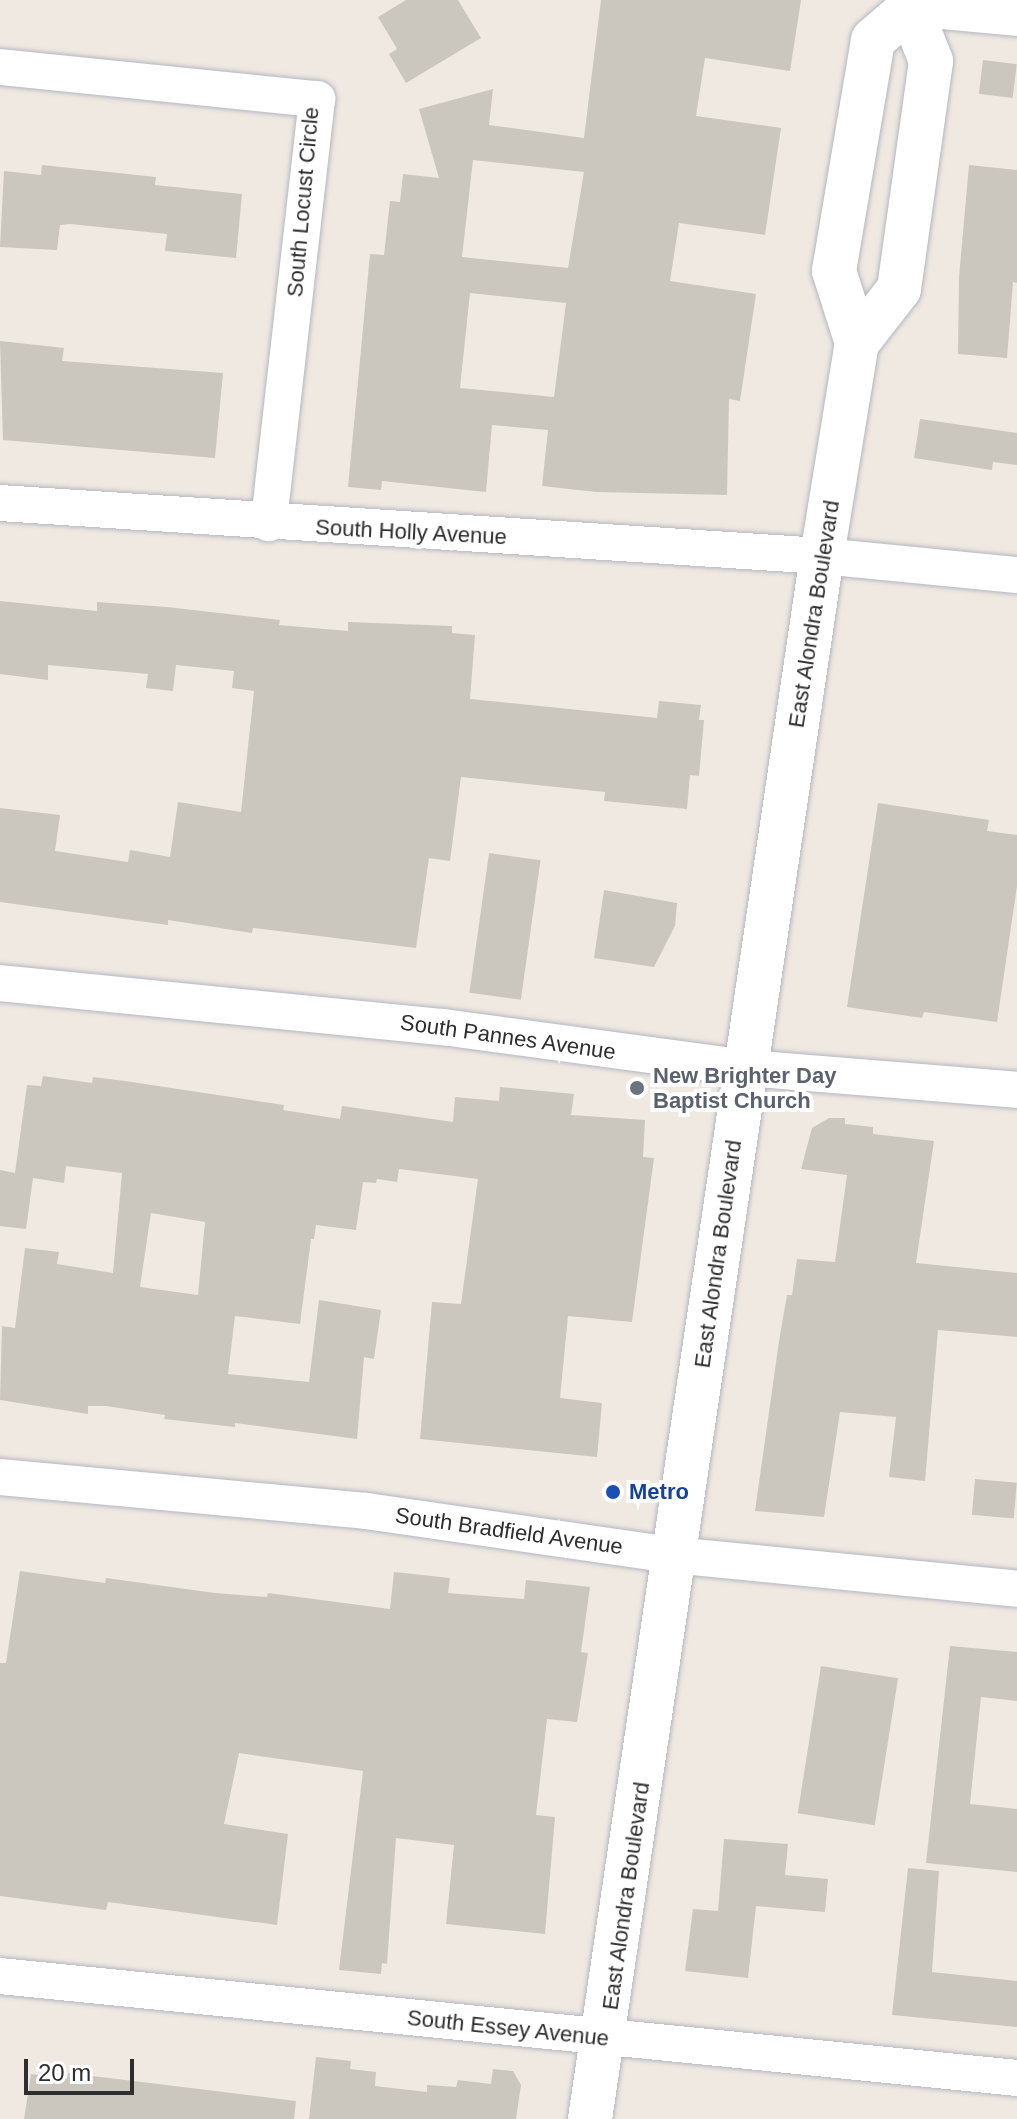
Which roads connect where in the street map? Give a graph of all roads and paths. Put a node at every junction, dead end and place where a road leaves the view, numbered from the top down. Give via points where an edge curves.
1 (910, 4) edge
2 (1017, 18) edge
3 (0, 67) edge
4 (857, 343) junction
5 (0, 503) edge
6 (269, 523) junction
7 (822, 556) junction
8 (1017, 575) edge
9 (0, 983) edge
10 (746, 1068) junction
11 (1017, 1090) edge
12 (0, 1477) edge
13 (673, 1555) junction
14 (1017, 1589) edge
15 (0, 1976) edge
16 (604, 2039) junction
17 (1017, 2078) edge
18 (590, 2119) edge

1 - 2 street
1 - 4 main road, East Alondra Boulevard via 931,61 899,289
1 - 4 main road, East Alondra Boulevard via 873,40 834,271
3 - 6 street, South Locust Circle via 317,99
4 - 7 main road, East Alondra Boulevard
5 - 6 street, South Holly Avenue
6 - 7 street, South Holly Avenue
7 - 8 street, South Holly Avenue
7 - 10 main road, East Alondra Boulevard
9 - 10 street, South Pannes Avenue via 443,1027
10 - 11 street, South Pannes Avenue
10 - 13 main road, East Alondra Boulevard
12 - 13 street, South Bradfield Avenue via 366,1511
13 - 14 street, South Bradfield Avenue
13 - 16 main road, East Alondra Boulevard
15 - 16 street, South Essey Avenue
16 - 17 street, South Essey Avenue
16 - 18 main road, East Alondra Boulevard

